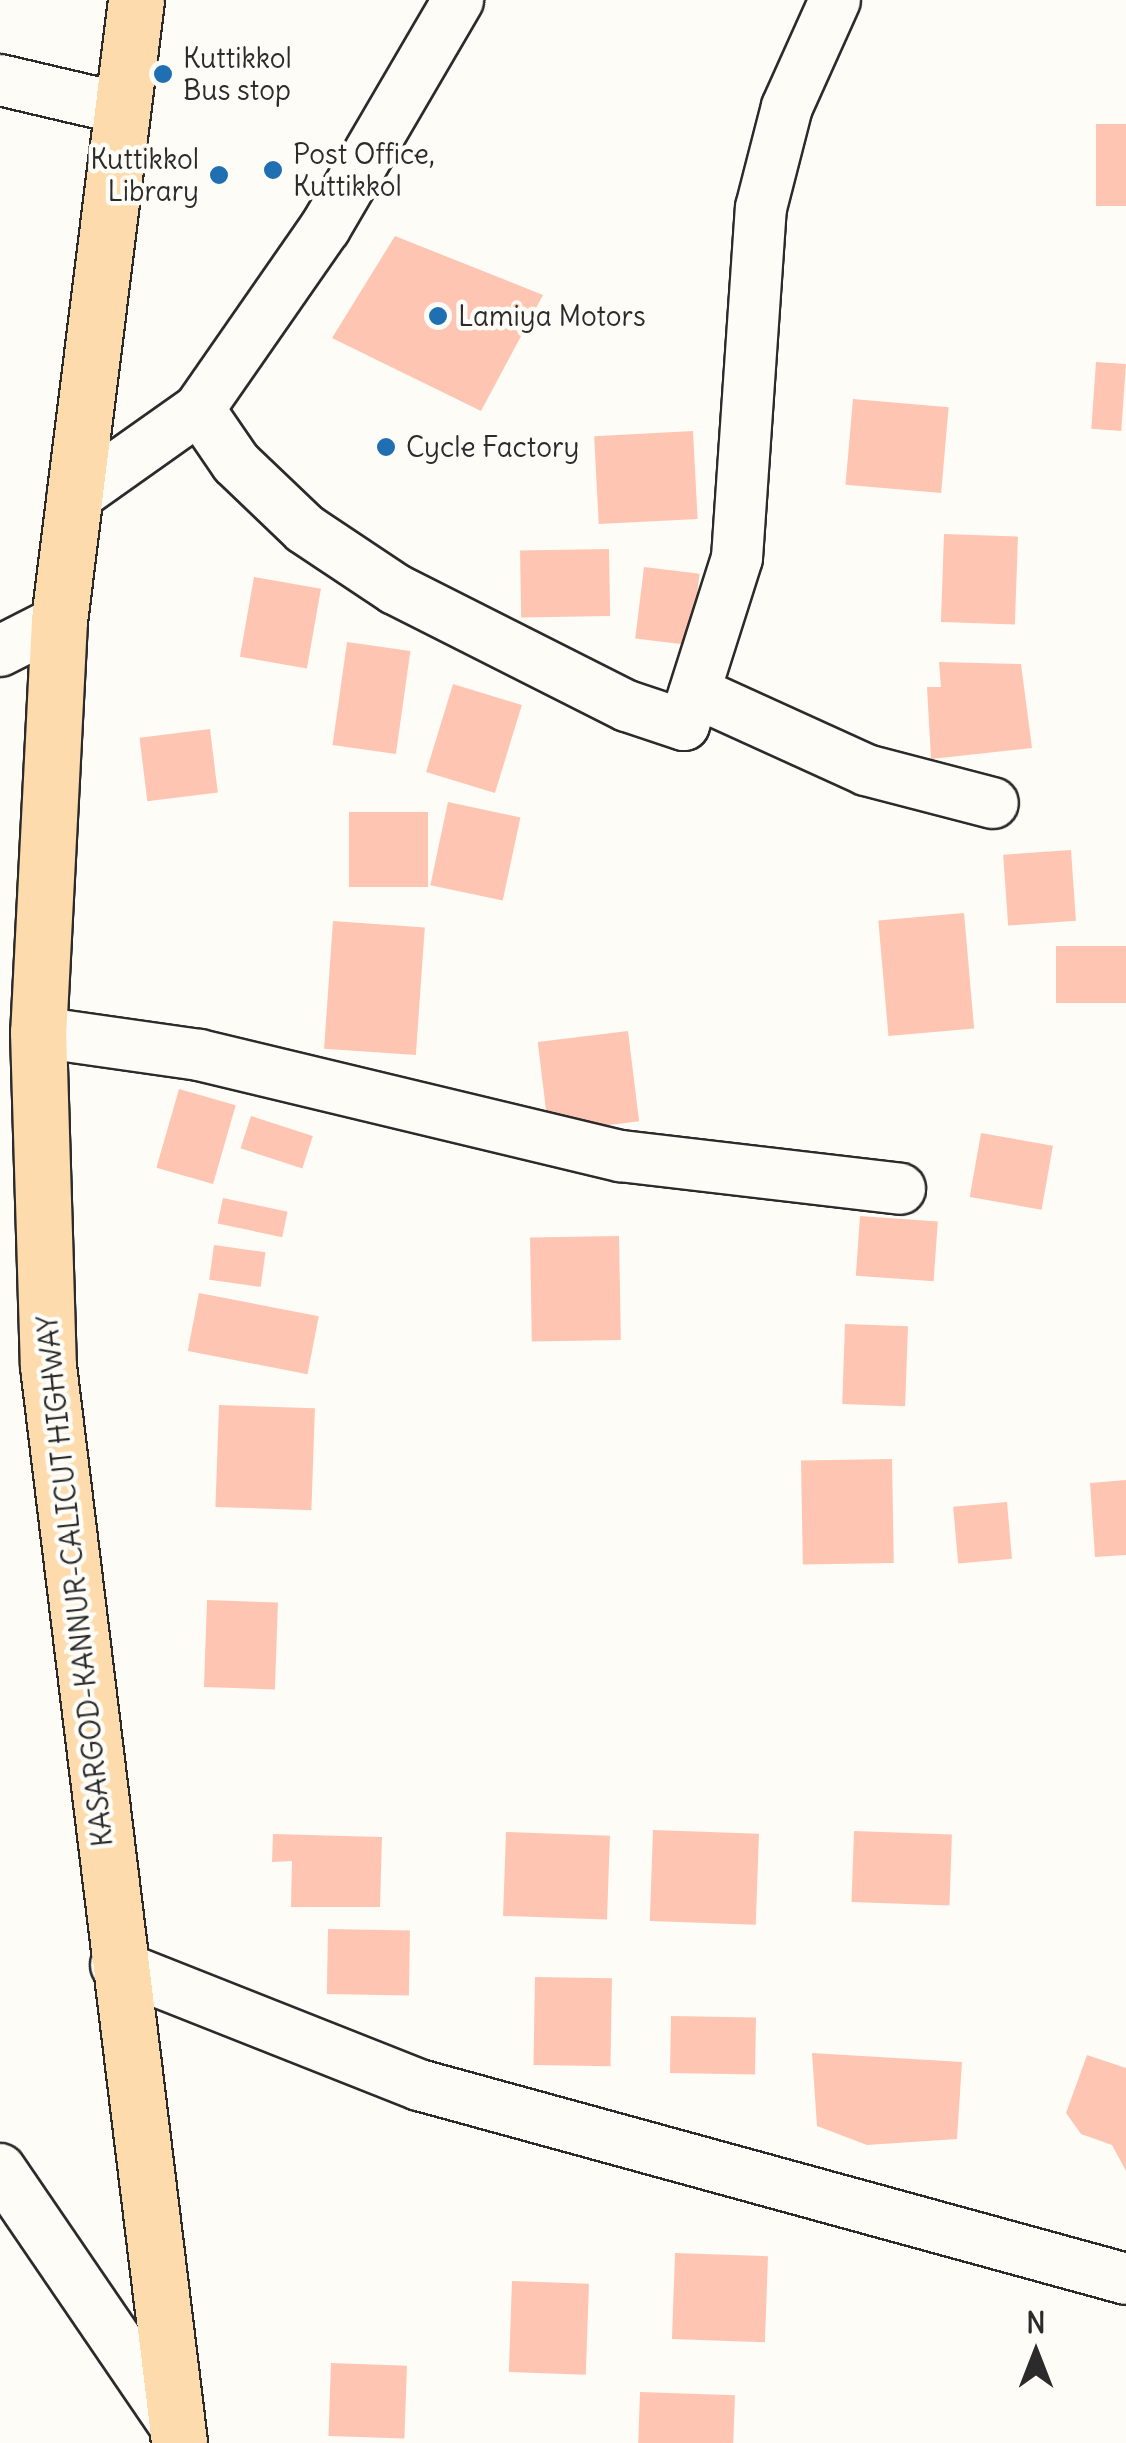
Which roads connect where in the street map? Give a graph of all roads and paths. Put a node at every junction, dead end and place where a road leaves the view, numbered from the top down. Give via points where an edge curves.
1 (136, 0) edge
2 (458, 0) edge
3 (836, 0) edge
4 (0, 80) edge
5 (119, 108) junction
6 (199, 409) junction
7 (72, 498) junction
8 (58, 621) junction
9 (0, 651) edge
10 (695, 692) junction
11 (993, 803) dead end
12 (38, 1032) junction
13 (900, 1189) dead end
14 (116, 1965) junction
15 (0, 2169) edge
16 (1126, 2279) edge
17 (178, 2435) edge

1 - 5 highway, KASARGOD-KANNUR-CALICUT HIGHWAY
2 - 6 street via 324,228
3 - 10 street via 787,107 760,208 737,558
4 - 5 street
5 - 7 highway, KASARGOD-KANNUR-CALICUT HIGHWAY
6 - 7 street
6 - 10 street via 236,464 305,529 394,589 684,725
7 - 8 highway, KASARGOD-KANNUR-CALICUT HIGHWAY
8 - 9 street
8 - 12 highway, KASARGOD-KANNUR-CALICUT HIGHWAY
10 - 11 street via 866,770
12 - 13 street via 199,1055 621,1156
12 - 14 highway, KASARGOD-KANNUR-CALICUT HIGHWAY via 48,1366
14 - 16 street via 419,2085
14 - 17 highway, KASARGOD-KANNUR-CALICUT HIGHWAY
15 - 17 street

